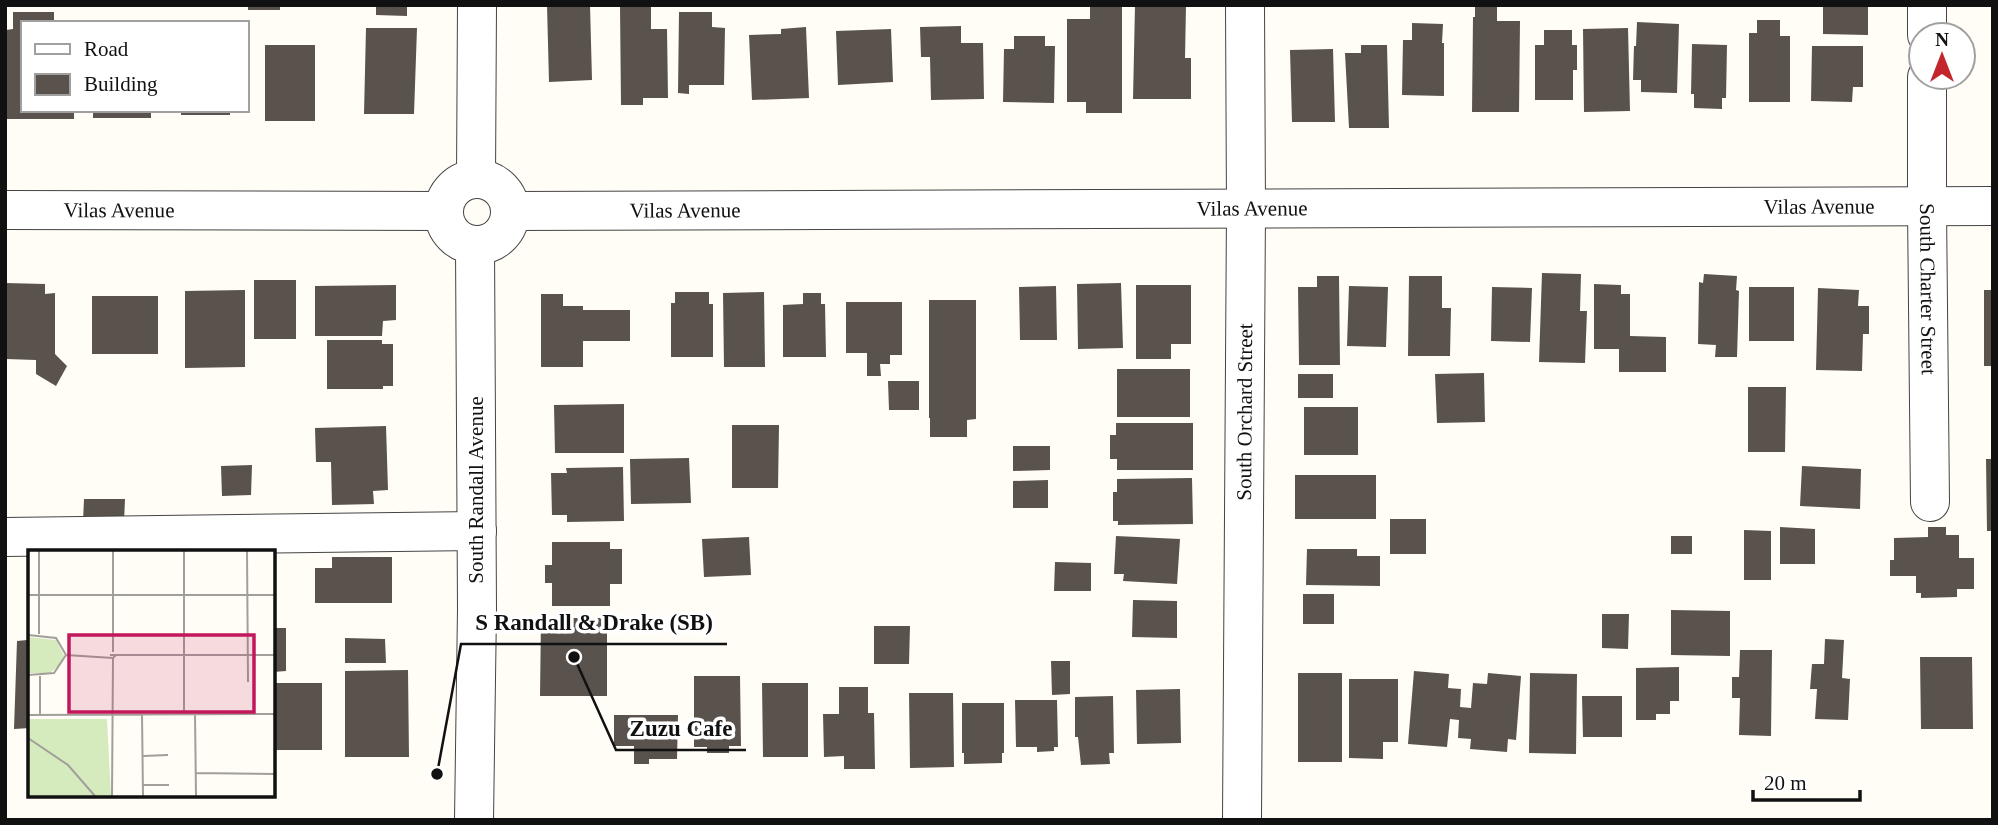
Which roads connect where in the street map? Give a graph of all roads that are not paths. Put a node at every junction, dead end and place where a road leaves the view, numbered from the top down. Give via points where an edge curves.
1 (477, 5) edge
2 (1245, 5) edge
3 (1927, 91) edge
4 (476, 179) junction
5 (1927, 206) junction
6 (1993, 206) edge
7 (1246, 209) junction
8 (5, 210) edge
9 (444, 211) junction
10 (510, 211) junction
11 (475, 245) junction
12 (1930, 502) dead end
13 (477, 531) junction
14 (5, 537) edge
15 (474, 820) edge
16 (1242, 820) edge

1 - 4 street
2 - 7 street, South Orchard Street
3 - 5 street, South Charter Street
4 - 9 street via 457,185
4 - 10 street via 496,184 509,200
5 - 6 street, Vilas Avenue
5 - 7 street, Vilas Avenue
5 - 12 street, South Charter Street
7 - 10 street, Vilas Avenue
7 - 16 street, South Orchard Street
8 - 9 street, Vilas Avenue
9 - 11 street via 456,238
10 - 11 street via 504,231 496,239
11 - 13 street, South Randall Avenue
13 - 14 street
13 - 15 street, South Randall Avenue

